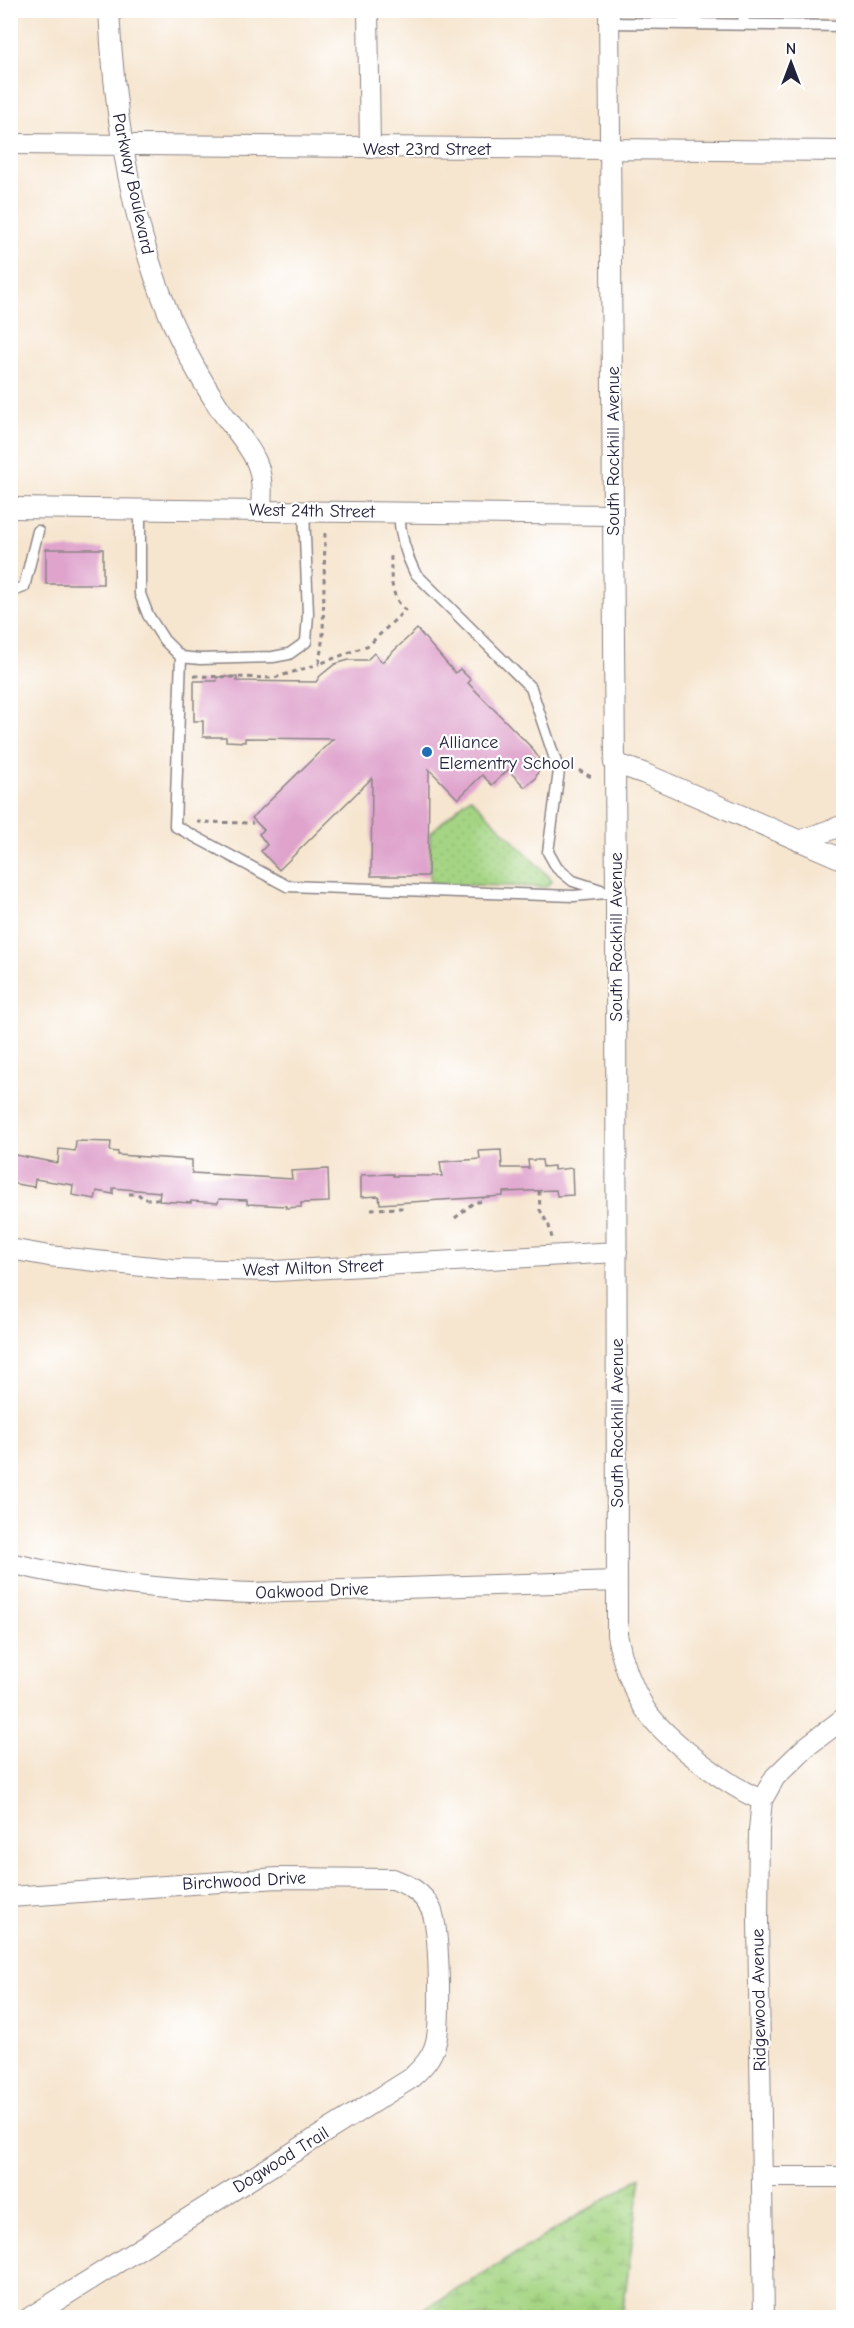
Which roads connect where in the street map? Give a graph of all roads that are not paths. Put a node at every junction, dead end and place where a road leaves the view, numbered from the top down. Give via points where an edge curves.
1 (109, 10) edge
2 (368, 10) edge
3 (743, 10) edge
4 (609, 17) edge
5 (744, 24) junction
6 (843, 26) edge
7 (10, 144) edge
8 (123, 146) junction
9 (370, 148) junction
10 (610, 150) junction
11 (843, 152) edge
12 (10, 508) edge
13 (140, 509) junction
14 (261, 510) junction
15 (304, 510) junction
16 (399, 513) junction
17 (613, 515) junction
18 (38, 531) dead end
19 (10, 592) edge
20 (181, 657) junction
21 (615, 763) junction
22 (843, 825) edge
23 (799, 841) junction
24 (843, 860) edge
25 (616, 892) junction
26 (10, 1249) edge
27 (617, 1252) junction
28 (10, 1563) edge
29 (616, 1581) junction
30 (843, 1718) edge
31 (762, 1800) junction
32 (10, 1897) edge
33 (437, 1944) joint
34 (762, 2177) junction
35 (843, 2177) edge
36 (29, 2318) edge
37 (764, 2318) edge

1 - 8 street, Parkway Boulevard
2 - 9 street
3 - 5 lane
4 - 5 lane
4 - 10 street, South Rockhill Avenue
5 - 6 lane
7 - 8 street, West 23rd Street
8 - 9 street, West 23rd Street
8 - 14 street, Parkway Boulevard via 140,231 168,313 198,374 256,462
9 - 10 street, West 23rd Street
10 - 11 street, West 23rd Street
10 - 17 street, South Rockhill Avenue
12 - 13 street, West 24th Street
13 - 14 street, West 24th Street
13 - 20 lane via 140,594 164,640
14 - 15 street, West 24th Street
15 - 16 street, West 24th Street
15 - 20 lane via 306,642 289,654 273,657
16 - 17 street, West 24th Street
16 - 25 lane via 405,553 416,573 531,688 559,771 548,852 552,860 573,881 593,890
17 - 21 street, South Rockhill Avenue
18 - 19 lane via 24,587
20 - 25 lane via 175,826 287,886 574,896
21 - 23 street
21 - 25 street, South Rockhill Avenue
22 - 23 street
23 - 24 street
25 - 27 street, South Rockhill Avenue
26 - 27 street, West Milton Street via 171,1269 275,1271
27 - 29 street, South Rockhill Avenue
28 - 29 street, Oakwood Drive via 96,1581 252,1593
29 - 31 street, South Rockhill Avenue via 621,1657 646,1711 709,1769
30 - 31 street, Ridgewood Avenue via 775,1777
31 - 34 street, Ridgewood Avenue via 758,1920
32 - 33 street, Birchwood Drive via 268,1878 393,1879 422,1896 432,1911
33 - 36 street, Dogwood Trail via 436,2042 429,2060 419,2071
34 - 35 street
34 - 37 street, Ridgewood Avenue

